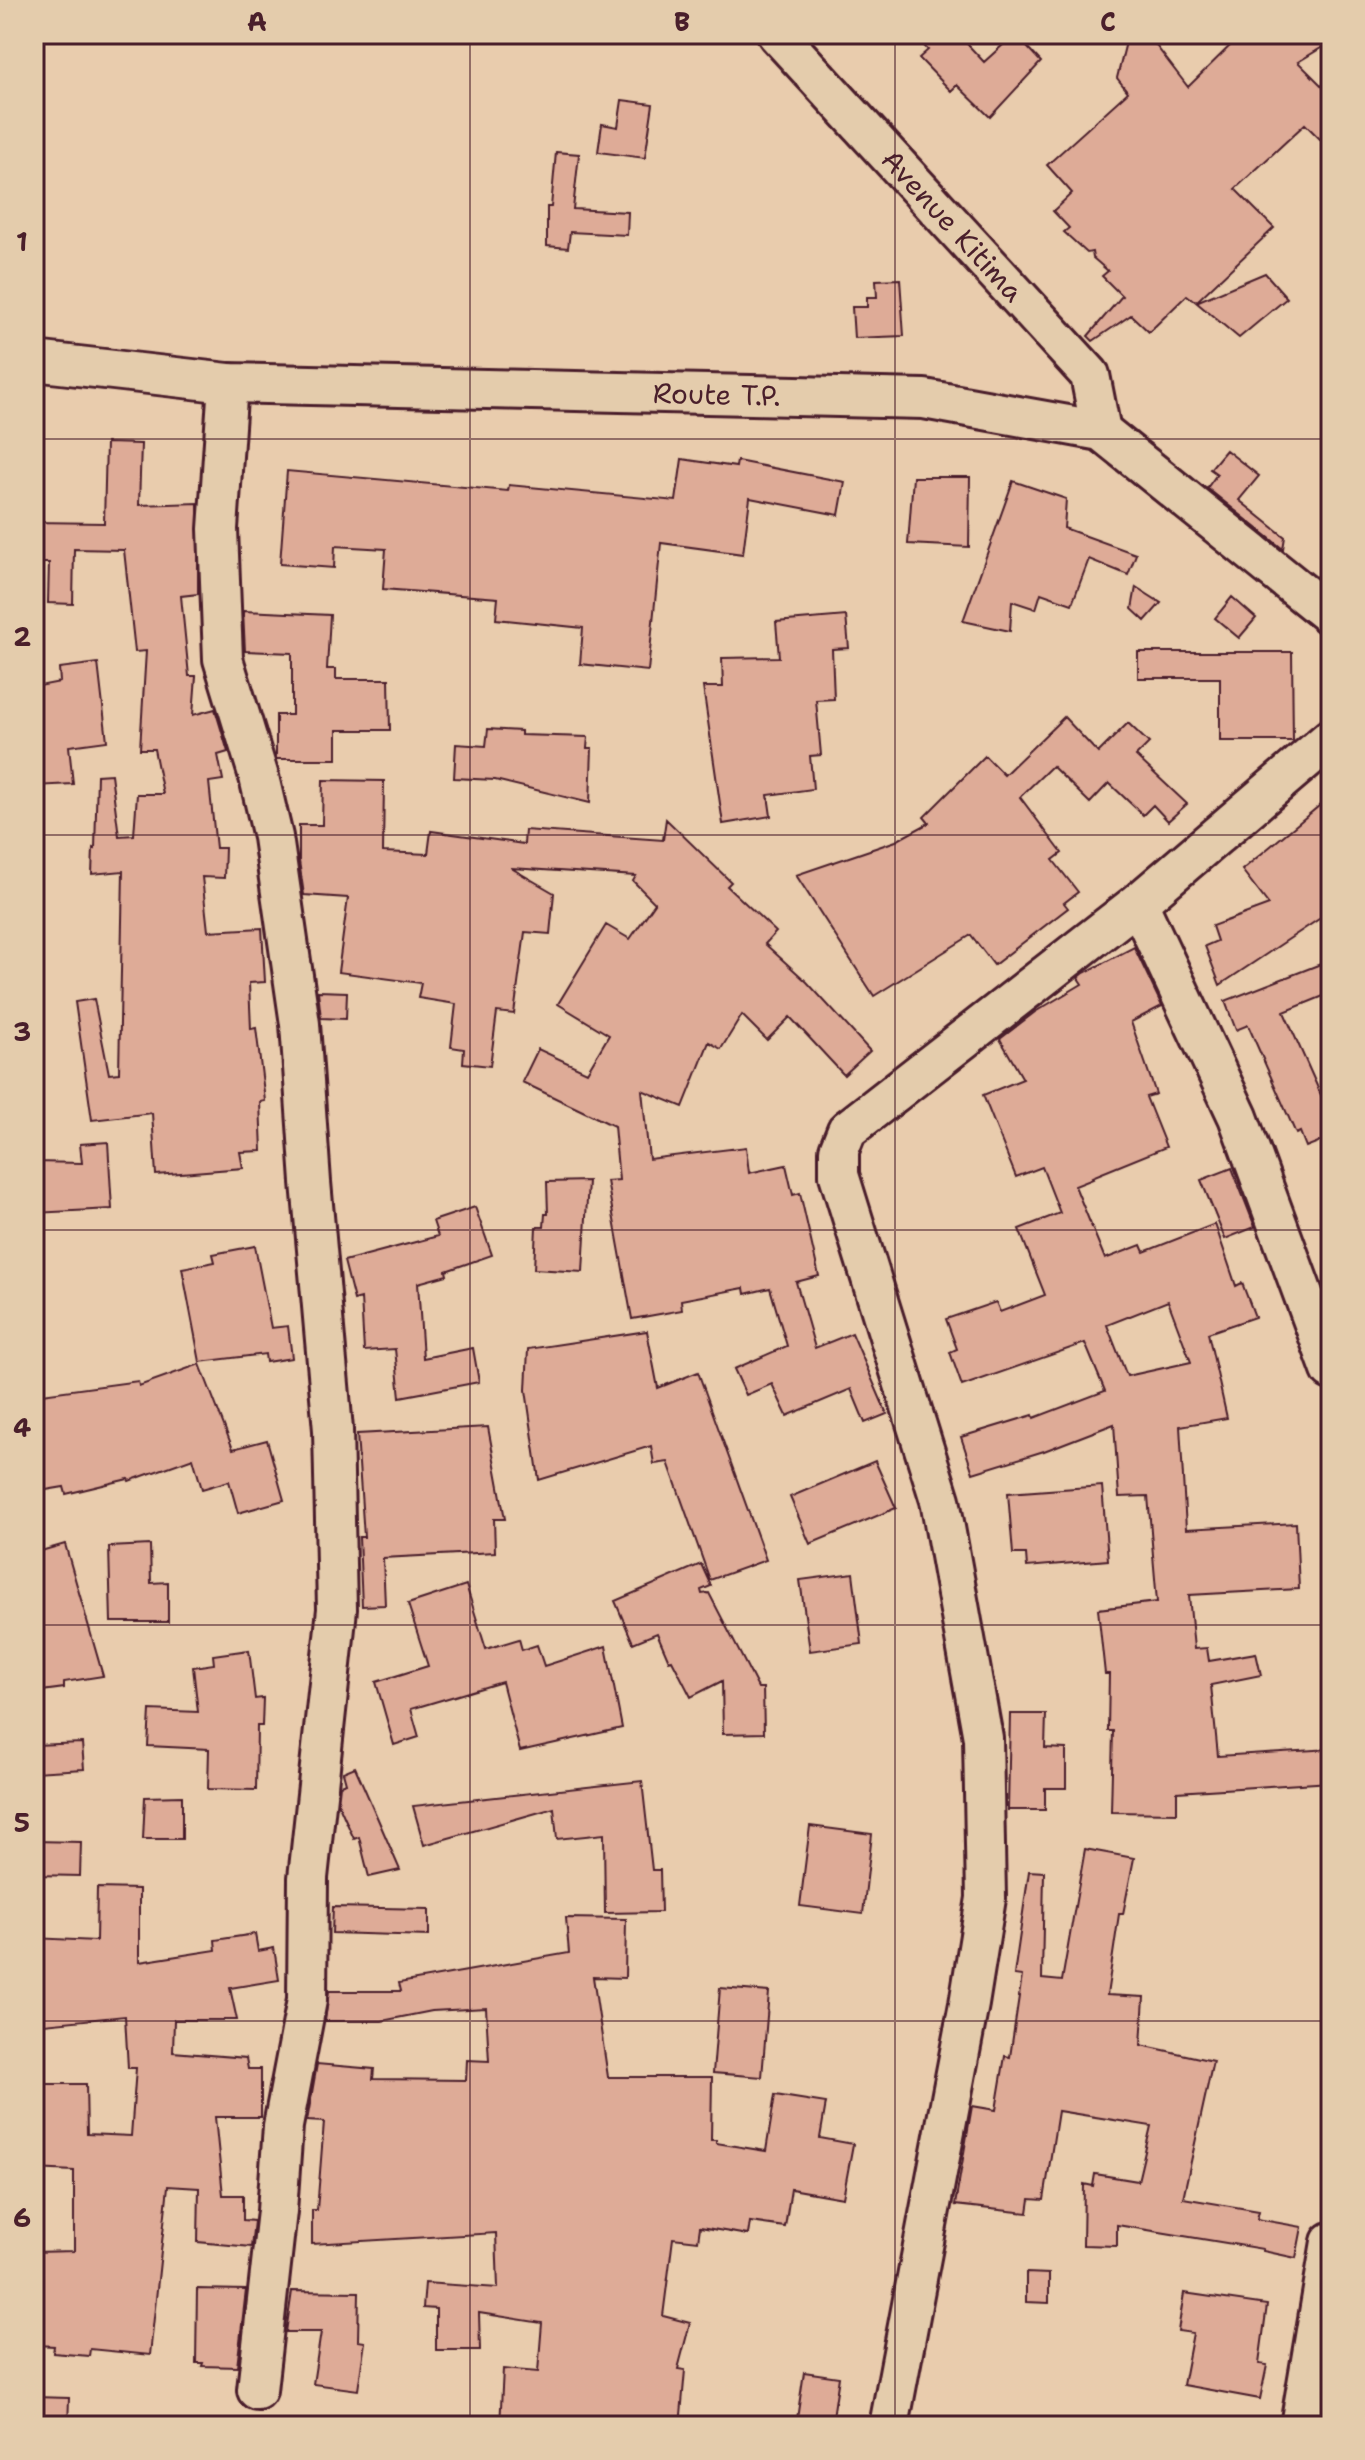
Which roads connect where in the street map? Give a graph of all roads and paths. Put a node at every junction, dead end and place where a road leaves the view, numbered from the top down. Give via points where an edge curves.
1 (777, 34) edge
2 (34, 361) edge
3 (228, 383) junction
4 (1101, 431) junction
5 (1331, 616) edge
6 (1331, 738) edge
7 (1138, 903) junction
8 (1331, 1370) edge
9 (1331, 2242) edge
10 (257, 2390) dead end
11 (1331, 2423) edge
12 (889, 2426) edge
13 (1300, 2426) edge
14 (1323, 2426) edge

1 - 4 street, Avenue Kitima via 1090,375
2 - 3 street, Route T.P.
3 - 4 street, Route T.P. via 924,399
3 - 10 street via 218,529 223,659 273,837 300,1024 333,1430 337,1594 308,1878 307,2000 283,2126
4 - 5 street, Route T.P.
6 - 7 street
7 - 8 street via 1238,1117
7 - 12 street via 847,1130 839,1150 843,1189 940,1500 983,1738 986,1898
9 - 13 street
11 - 14 street

